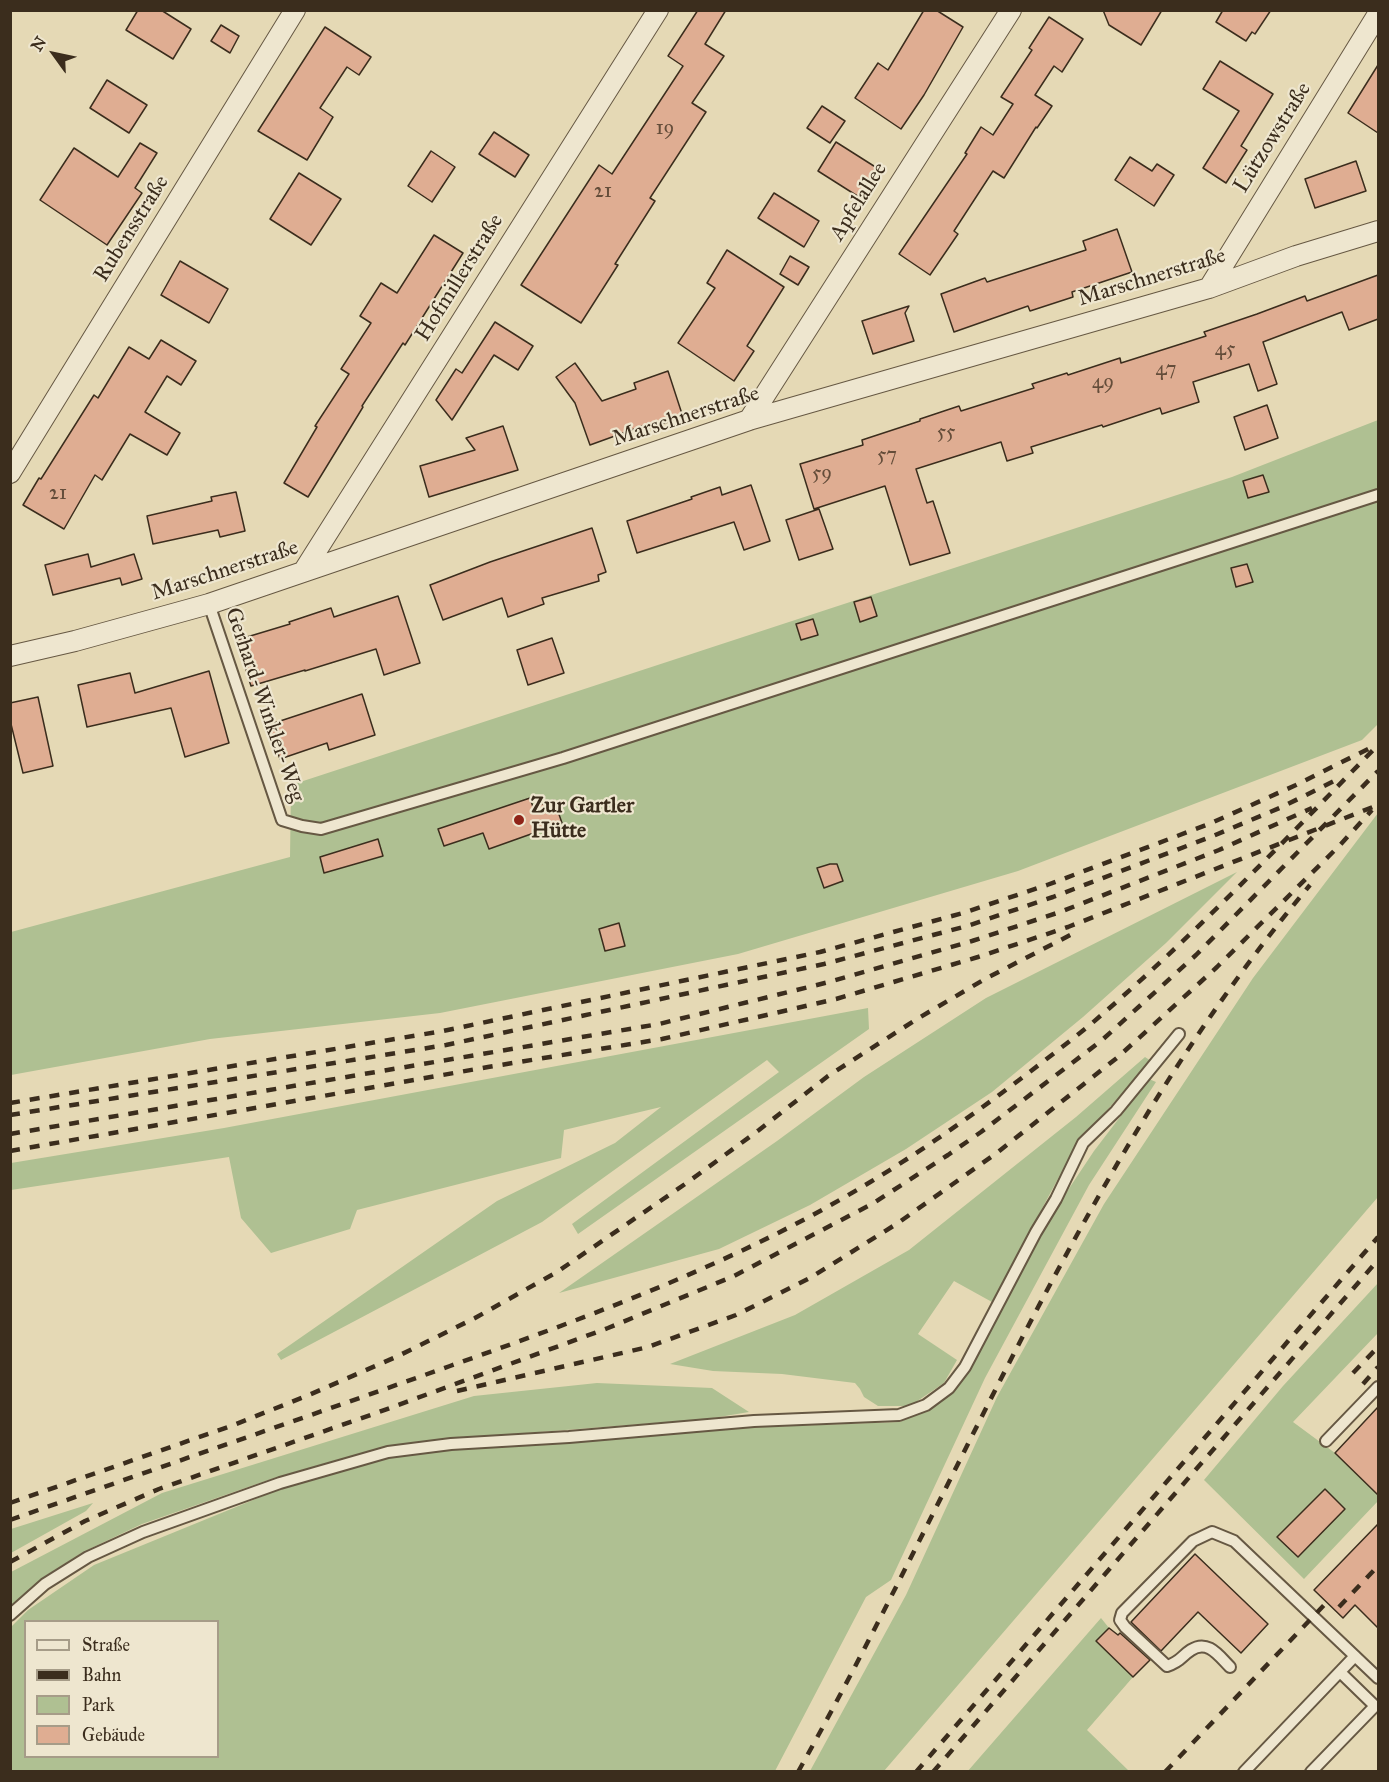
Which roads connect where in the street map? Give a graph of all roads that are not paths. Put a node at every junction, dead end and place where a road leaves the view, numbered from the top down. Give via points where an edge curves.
1 (295, 10) edge
2 (658, 10) edge
3 (1011, 10) edge
4 (1378, 14) edge
5 (1378, 231) edge
6 (1209, 288) junction
7 (750, 420) junction
8 (10, 473) edge
9 (1378, 495) edge
10 (303, 572) junction
11 (209, 604) junction
12 (10, 656) edge
13 (1179, 1034) dead end
14 (1378, 1387) edge
15 (1326, 1442) dead end
16 (10, 1615) edge
17 (1355, 1656) junction
18 (1230, 1667) dead end
19 (1340, 1672) junction
20 (1378, 1678) edge
21 (1244, 1772) edge
22 (1311, 1772) edge

1 - 8 street, Rubensstraße
2 - 10 street, Hofmillerstraße
3 - 7 street, Apfelallee
4 - 6 street, Lützowstraße
5 - 6 street, Marschnerstraße via 1296,255
6 - 7 street, Marschnerstraße
7 - 10 street, Marschnerstraße
9 - 11 lane, Gerhard-Winkler-Weg via 541,764 321,829 282,820
10 - 11 street, Marschnerstraße
11 - 12 street, Marschnerstraße
13 - 16 lane via 1116,1112 1083,1143 965,1368 949,1388 926,1405 899,1415 754,1421 388,1452 280,1483 143,1532 88,1557 45,1584
14 - 15 lane
17 - 18 lane via 1234,1541 1212,1532 1193,1541 1122,1613 1120,1620 1167,1666 1201,1646 1211,1648
17 - 19 lane
17 - 20 lane
19 - 21 lane
19 - 22 lane via 1375,1706

